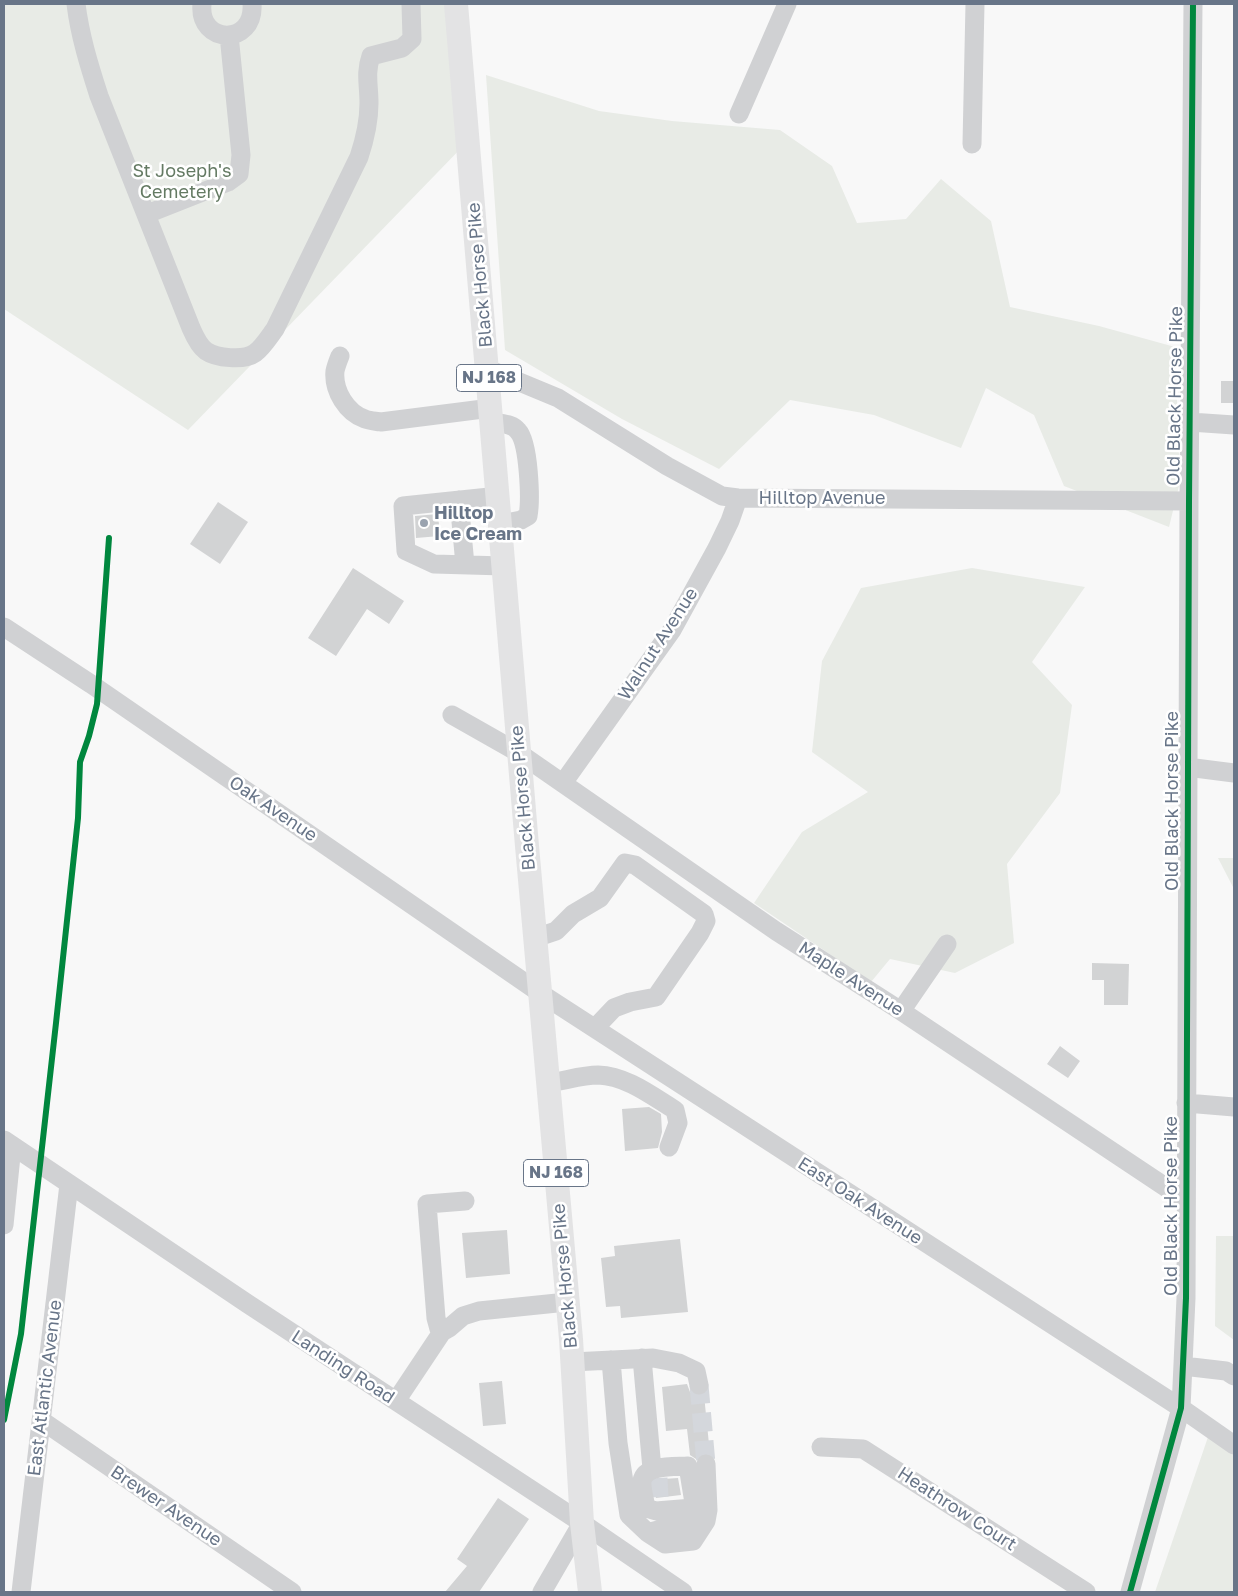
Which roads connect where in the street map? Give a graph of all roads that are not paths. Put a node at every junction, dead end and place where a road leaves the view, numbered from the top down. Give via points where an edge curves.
1 (76, 4) edge
2 (202, 4) edge
3 (252, 4) edge
4 (411, 4) edge
5 (456, 4) edge
6 (787, 4) edge
7 (975, 4) edge
8 (1193, 4) edge
9 (229, 35) junction
10 (739, 114) dead end
11 (972, 144) dead end
12 (147, 214) junction
13 (340, 356) dead end
14 (488, 369) junction
15 (492, 415) junction
16 (1190, 422) junction
17 (1234, 425) edge
18 (499, 496) junction
19 (738, 498) junction
20 (459, 500) junction
21 (1189, 501) junction
22 (501, 524) junction
23 (465, 565) junction
24 (504, 566) junction
25 (4, 627) edge
26 (452, 715) dead end
27 (519, 753) junction
28 (1187, 767) junction
29 (1234, 773) edge
30 (563, 783) junction
31 (536, 938) junction
32 (947, 944) dead end
33 (540, 993) junction
34 (901, 1011) junction
35 (595, 1028) junction
36 (548, 1083) junction
37 (1186, 1104) junction
38 (1234, 1107) edge
39 (8, 1143) edge
40 (669, 1146) dead end
41 (68, 1184) junction
42 (1185, 1200) junction
43 (465, 1201) dead end
44 (4, 1225) edge
45 (567, 1302) junction
46 (442, 1332) junction
47 (642, 1358) junction
48 (612, 1360) junction
49 (572, 1362) junction
50 (1183, 1366) junction
51 (1234, 1376) edge
52 (699, 1385) tunnel mouth
53 (396, 1401) junction
54 (1181, 1408) junction
55 (41, 1420) junction
56 (1234, 1445) edge
57 (821, 1448) dead end
58 (694, 1460) junction
59 (661, 1472) junction
60 (582, 1523) junction
61 (21, 1592) edge
62 (292, 1592) edge
63 (542, 1592) edge
64 (590, 1592) edge
65 (683, 1592) edge
66 (1086, 1592) edge
67 (1130, 1592) edge

1 - 12 street via 79,30 99,96
2 - 9 street via 207,26 221,35
3 - 9 street via 250,21 237,33
4 - 12 street via 412,39 402,48 371,56 366,69 367,134 359,157 275,328 255,353 246,358 226,358 205,351 191,328
5 - 14 main road, Black Horse Pike / NJ 168
6 - 10 street
7 - 11 street
8 - 16 street, Old Black Horse Pike
9 - 12 street via 241,155 239,174 228,182
13 - 15 street via 335,372 342,400 351,411 365,419 381,422
14 - 15 main road, Black Horse Pike / NJ 168
14 - 19 street, Hilltop Avenue via 558,398 667,466 722,496
15 - 18 main road, Black Horse Pike / NJ 168
15 - 22 street via 519,432 528,469 528,516
16 - 17 street
16 - 21 street, Old Black Horse Pike
18 - 20 street
18 - 22 main road, Black Horse Pike / NJ 168
19 - 21 street, Hilltop Avenue
19 - 30 street, Walnut Avenue via 718,548 672,630
20 - 23 street
20 - 23 street via 403,506 406,551 434,564
21 - 28 street, Old Black Horse Pike
22 - 24 main road, Black Horse Pike / NJ 168
23 - 24 street
24 - 27 main road, Black Horse Pike / NJ 168
25 - 33 street, Oak Avenue
26 - 27 street, Maple Avenue
27 - 30 street, Maple Avenue
27 - 31 main road, Black Horse Pike / NJ 168
28 - 29 street
28 - 37 street, Old Black Horse Pike
30 - 34 street, Maple Avenue via 776,930
31 - 33 main road, Black Horse Pike / NJ 168
31 - 35 street via 556,931 573,914 600,898 625,863 635,865 704,914 706,921 700,933 656,997 614,1008
32 - 34 street
33 - 35 street, East Oak Avenue
33 - 36 main road, Black Horse Pike / NJ 168
34 - 42 street, Maple Avenue
35 - 54 street, East Oak Avenue
36 - 40 street via 598,1075 635,1085 675,1110 678,1123
36 - 45 main road, Black Horse Pike / NJ 168
37 - 38 street
37 - 42 street, Old Black Horse Pike
39 - 41 street, Landing Road
39 - 44 street
41 - 53 street, Landing Road
41 - 55 street, East Atlantic Avenue
42 - 50 street, Old Black Horse Pike
43 - 46 street via 427,1204 436,1318
45 - 46 street via 479,1311 463,1316
45 - 49 main road, Black Horse Pike / NJ 168
46 - 53 street
47 - 48 street
47 - 52 street via 670,1362 696,1371
47 - 59 street
48 - 49 street
48 - 58 street via 618,1443 628,1515 648,1533 706,1521 708,1510
49 - 60 main road, Black Horse Pike / NJ 168
50 - 51 street via 1226,1371
50 - 54 street, Old Black Horse Pike
53 - 60 street, Landing Road
54 - 56 street, East Oak Avenue
54 - 67 street, Old Black Horse Pike
55 - 61 street, East Atlantic Avenue
55 - 62 street, Brewer Avenue
57 - 66 street, Heathrow Court via 863,1449
58 - 59 street
58 - 59 street via 693,1508 665,1504 656,1512 646,1508 642,1480 646,1473
60 - 63 street
60 - 64 main road, Black Horse Pike / NJ 168
60 - 65 street, Landing Road

